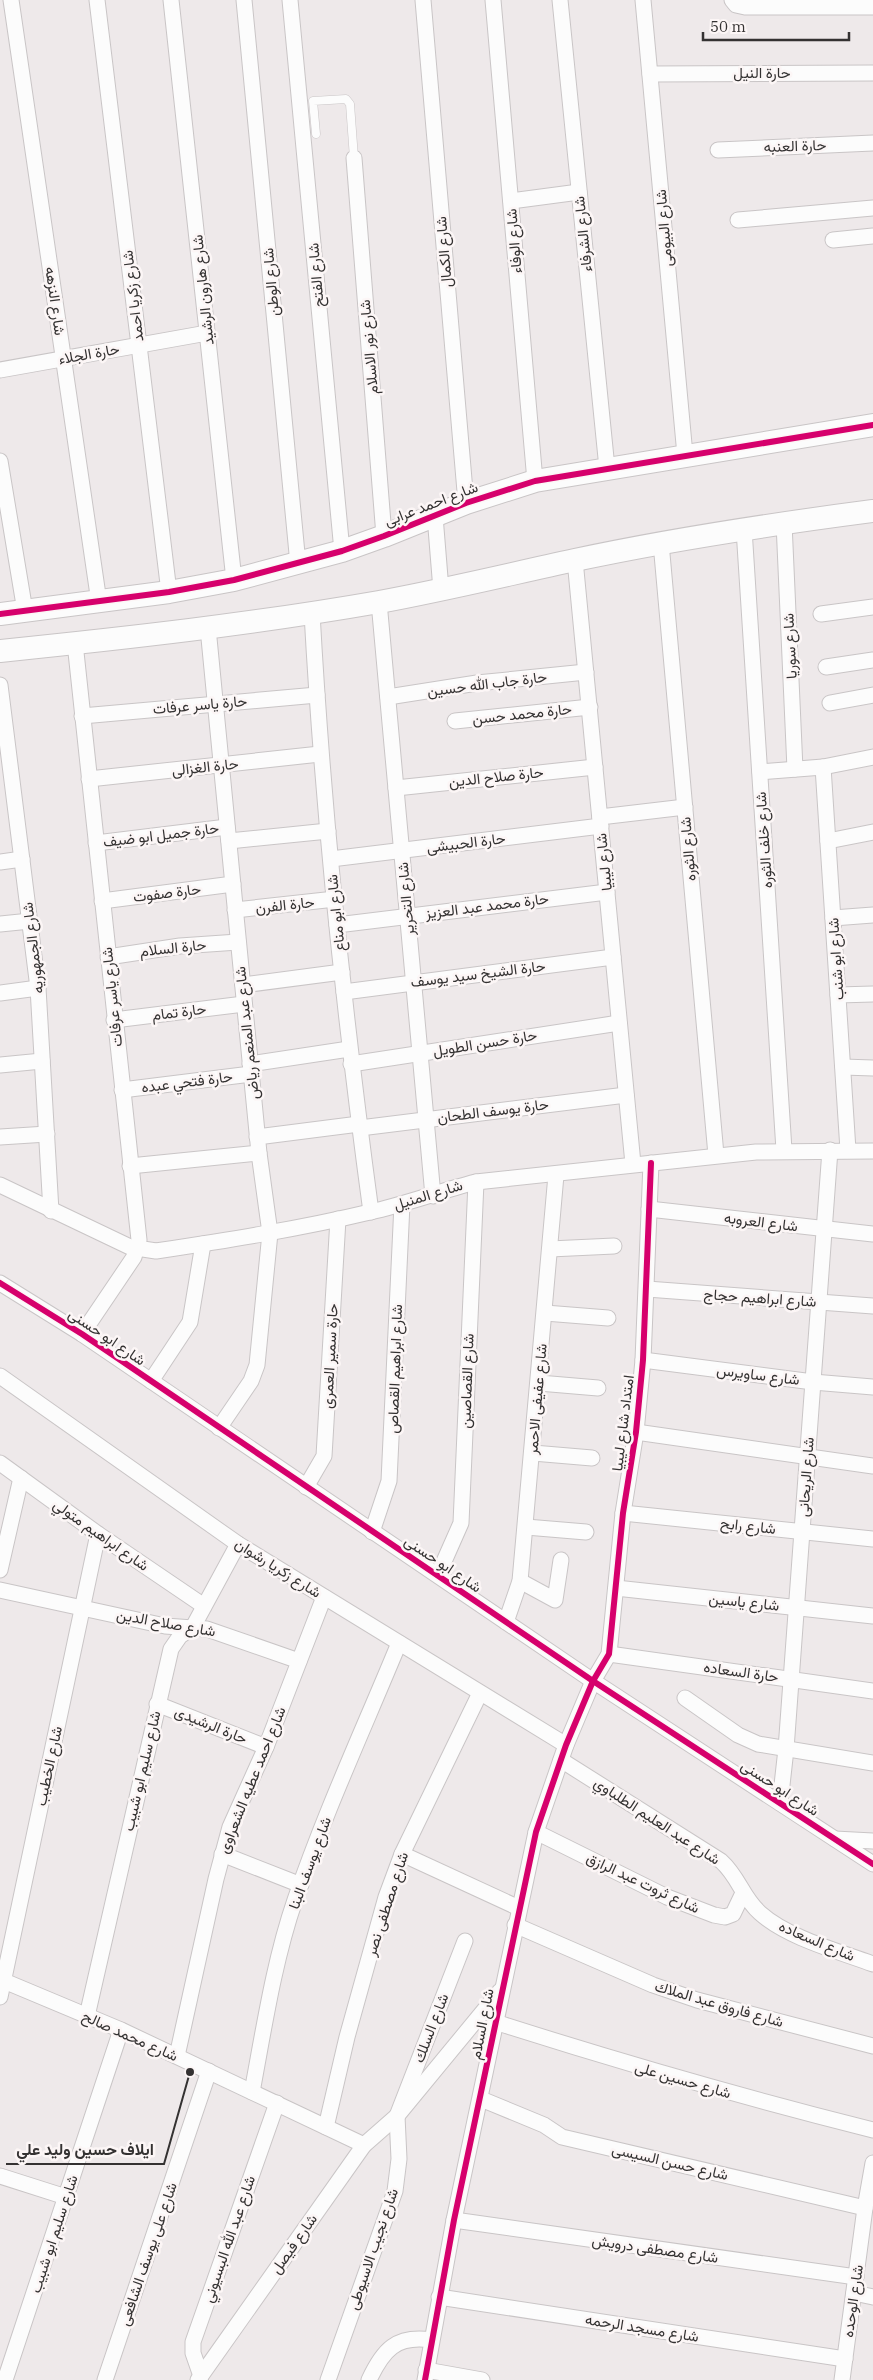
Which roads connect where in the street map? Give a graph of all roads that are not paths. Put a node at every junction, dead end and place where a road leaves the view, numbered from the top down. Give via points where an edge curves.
1 (11, 0) edge
2 (97, 0) edge
3 (171, 0) edge
4 (244, 0) edge
5 (290, 0) edge
6 (423, 0) edge
7 (493, 0) edge
8 (560, 0) edge
9 (643, 0) edge
10 (738, 4) edge
11 (803, 4) edge
12 (873, 7) edge
13 (873, 73) edge
14 (650, 74) junction
15 (316, 134) dead end
16 (873, 143) edge
17 (718, 150) dead end
18 (354, 158) joint
19 (579, 192) junction
20 (511, 201) junction
21 (873, 208) edge
22 (738, 220) dead end
23 (873, 236) edge
24 (833, 240) dead end
25 (207, 333) junction
26 (138, 345) junction
27 (64, 358) junction
28 (0, 370) edge
29 (873, 425) edge
30 (685, 455) junction
31 (0, 461) edge
32 (607, 468) junction
33 (535, 482) junction
34 (466, 503) junction
35 (873, 511) edge
36 (435, 516) junction
37 (784, 523) junction
38 (744, 529) junction
39 (384, 536) junction
40 (661, 543) junction
41 (342, 551) junction
42 (575, 560) junction
43 (298, 564) junction
44 (234, 580) junction
45 (441, 590) junction
46 (169, 592) junction
47 (99, 602) junction
48 (379, 602) junction
49 (873, 606) edge
50 (25, 611) junction
51 (312, 613) junction
52 (0, 614) edge
53 (821, 614) dead end
54 (208, 628) junction
55 (75, 643) junction
56 (0, 651) edge
57 (873, 660) edge
58 (826, 667) dead end
59 (586, 672) junction
60 (0, 685) edge
61 (317, 695) junction
62 (873, 695) edge
63 (388, 697) junction
64 (830, 702) dead end
65 (215, 704) junction
66 (590, 707) junction
67 (82, 716) junction
68 (455, 720) dead end
69 (320, 754) junction
70 (873, 756) edge
71 (221, 765) junction
72 (595, 767) junction
73 (823, 767) junction
74 (795, 769) junction
75 (760, 772) junction
76 (89, 779) junction
77 (396, 788) junction
78 (7, 794) edge
79 (685, 807) junction
80 (600, 822) junction
81 (328, 831) junction
82 (873, 832) edge
83 (228, 834) junction
84 (828, 841) junction
85 (96, 843) junction
86 (402, 851) junction
87 (22, 859) junction
88 (331, 859) junction
89 (0, 862) edge
90 (233, 884) junction
91 (607, 892) junction
92 (335, 899) junction
93 (102, 901) junction
94 (236, 910) junction
95 (873, 915) edge
96 (408, 916) junction
97 (833, 918) junction
98 (30, 920) junction
99 (0, 924) edge
100 (337, 925) junction
101 (238, 942) junction
102 (108, 957) junction
103 (613, 958) junction
104 (342, 972) junction
105 (414, 982) junction
106 (243, 985) junction
107 (38, 988) junction
108 (344, 992) junction
109 (0, 993) edge
110 (873, 994) edge
111 (838, 995) junction
112 (244, 1004) junction
113 (114, 1020) junction
114 (619, 1023) junction
115 (420, 1053) junction
116 (350, 1057) junction
117 (42, 1060) junction
118 (0, 1065) edge
119 (843, 1067) junction
120 (873, 1068) edge
121 (251, 1069) junction
122 (122, 1090) junction
123 (626, 1095) junction
124 (426, 1119) junction
125 (360, 1126) junction
126 (47, 1134) junction
127 (0, 1137) edge
128 (257, 1137) junction
129 (784, 1150) junction
130 (830, 1150) junction
131 (848, 1150) junction
132 (873, 1152) edge
133 (259, 1153) junction
134 (716, 1155) junction
135 (651, 1163) junction
136 (632, 1164) junction
137 (130, 1166) junction
138 (556, 1174) junction
139 (476, 1182) junction
140 (0, 1185) edge
141 (433, 1196) junction
142 (402, 1204) junction
143 (650, 1209) junction
144 (51, 1211) junction
145 (371, 1212) junction
146 (338, 1219) junction
147 (824, 1229) junction
148 (270, 1232) junction
149 (873, 1234) edge
150 (203, 1244) junction
151 (614, 1246) dead end
152 (550, 1249) junction
153 (138, 1250) junction
154 (0, 1283) edge
155 (647, 1289) junction
156 (818, 1302) junction
157 (873, 1306) edge
158 (545, 1314) junction
159 (608, 1318) dead end
160 (82, 1334) junction
161 (644, 1360) junction
162 (0, 1376) edge
163 (152, 1381) junction
164 (813, 1382) junction
165 (539, 1383) junction
166 (873, 1387) edge
167 (598, 1388) dead end
168 (219, 1428) junction
169 (636, 1432) junction
170 (533, 1453) junction
171 (807, 1457) junction
172 (592, 1458) dead end
173 (0, 1463) edge
174 (873, 1466) edge
175 (21, 1478) junction
176 (306, 1487) junction
177 (623, 1513) junction
178 (526, 1527) junction
179 (372, 1532) junction
180 (586, 1532) dead end
181 (802, 1532) junction
182 (98, 1534) junction
183 (873, 1539) edge
184 (238, 1544) junction
185 (561, 1560) dead end
186 (0, 1570) edge
187 (438, 1575) junction
188 (520, 1581) junction
189 (616, 1588) junction
190 (0, 1590) edge
191 (324, 1597) junction
192 (204, 1606) junction
193 (796, 1607) junction
194 (82, 1608) junction
195 (873, 1616) edge
196 (506, 1622) junction
197 (193, 1627) junction
198 (399, 1643) junction
199 (609, 1654) junction
200 (299, 1661) junction
201 (791, 1679) junction
202 (593, 1681) junction
203 (873, 1691) edge
204 (480, 1693) junction
205 (685, 1698) dead end
206 (157, 1704) junction
207 (566, 1746) junction
208 (266, 1747) junction
209 (786, 1749) junction
210 (560, 1760) junction
211 (873, 1763) edge
212 (780, 1803) junction
213 (536, 1832) junction
214 (834, 1839) junction
215 (873, 1840) edge
216 (222, 1854) junction
217 (402, 1854) junction
218 (873, 1864) edge
219 (301, 1884) junction
220 (743, 1894) junction
221 (519, 1908) junction
222 (515, 1924) junction
223 (465, 1942) dead end
224 (873, 1964) edge
225 (4, 1981) junction
226 (501, 1990) junction
227 (0, 1997) edge
228 (87, 2016) junction
229 (495, 2022) junction
230 (121, 2030) junction
231 (873, 2046) edge
232 (177, 2056) junction
233 (209, 2071) junction
234 (252, 2092) junction
235 (481, 2099) junction
236 (277, 2104) junction
237 (397, 2116) junction
238 (326, 2127) junction
239 (873, 2130) edge
240 (364, 2145) junction
241 (873, 2163) edge
242 (0, 2176) edge
243 (66, 2197) junction
244 (867, 2212) edge
245 (454, 2220) junction
246 (856, 2277) junction
247 (854, 2293) junction
248 (439, 2297) junction
249 (873, 2297) edge
250 (431, 2340) junction
251 (845, 2359) junction
252 (425, 2375) edge
253 (200, 2378) edge
254 (5, 2380) edge
255 (105, 2380) edge
256 (328, 2380) edge
257 (369, 2380) edge
258 (482, 2380) edge
259 (842, 2380) edge

1 - 27 street, شارع النزهه
2 - 26 street, شارع زكريا احمد
3 - 25 street, شارع هارون الرشيد
4 - 43 street, شارع الوطن
5 - 41 street, شارع الفتح
6 - 34 street, شارع الكمال
7 - 20 street, شارع الوفاء
8 - 19 street, شارع الشرفاء
9 - 14 street, شارع البيومى
10 - 11 street
11 - 12 street
13 - 14 street, حارة النيل
14 - 30 street, شارع البيومى
15 - 18 lane via 314,101 346,99 350,104
16 - 17 street, حارة العنبه
18 - 39 street, شارع نور الاسلام
19 - 20 street
19 - 32 street, شارع الشرفاء
20 - 33 street, شارع الوفاء
21 - 22 street
23 - 24 street
25 - 26 street, حارة الجلاء
25 - 44 street, شارع هارون الرشيد
26 - 27 street, حارة الجلاء
26 - 46 street, شارع زكريا احمد
27 - 28 street, حارة الجلاء
27 - 47 street, شارع النزهه
29 - 30 street, شارع احمد عرابى
30 - 32 street, شارع احمد عرابى
31 - 50 street
32 - 33 street, شارع احمد عرابى
33 - 34 street, شارع احمد عرابى
34 - 36 street, شارع احمد عرابى
35 - 37 street
36 - 39 street, شارع احمد عرابى
36 - 45 street
37 - 38 street
37 - 74 street, شارع سوريا
38 - 40 street
38 - 75 street, شارع خلف الثوره
39 - 41 street, شارع احمد عرابى
40 - 42 street
40 - 79 street, شارع الثوره
41 - 43 street, شارع احمد عرابى
42 - 45 street
42 - 59 street, شارع ليبيا
43 - 44 street, شارع احمد عرابى
44 - 46 street, شارع احمد عرابى
45 - 48 street
46 - 47 street, شارع احمد عرابى
47 - 50 street, شارع احمد عرابى
48 - 51 street
48 - 63 street, شارع التحرير
49 - 53 street
50 - 52 street, شارع احمد عرابى
51 - 54 street
51 - 61 street, شارع ابو مناع
54 - 55 street
54 - 65 street, شارع عبد المنعم رياض
55 - 56 street
55 - 67 street, شارع ياسر عرفات
57 - 58 street
59 - 63 street, حارة جاب الله حسين via 477,683
59 - 66 street, شارع ليبيا
60 - 78 street, شارع الجمهوريه
61 - 65 street, حارة ياسر عرفات
61 - 69 street, شارع ابو مناع
62 - 64 street
63 - 77 street, شارع التحرير
65 - 67 street, حارة ياسر عرفات
65 - 71 street, شارع عبد المنعم رياض
66 - 68 street, حارة محمد حسن
66 - 72 street, شارع ليبيا
67 - 76 street, شارع ياسر عرفات
69 - 71 street, حارة الغزالى
69 - 81 street, شارع ابو مناع
70 - 73 street
71 - 76 street, حارة الغزالى
71 - 83 street, شارع عبد المنعم رياض
72 - 77 street, حارة صلاح الدين
72 - 80 street, شارع ليبيا
73 - 74 street
73 - 84 street, شارع ابو شنب
74 - 75 street
75 - 129 street, شارع خلف الثوره
76 - 85 street, شارع ياسر عرفات
77 - 86 street, شارع التحرير
78 - 87 street, شارع الجمهوريه
79 - 80 street, حارة الحبيشى
79 - 134 street, شارع الثوره
80 - 86 street, حارة الحبيشى
80 - 91 street, شارع ليبيا
81 - 83 street, حارة جميل ابو ضيف
81 - 88 street, شارع ابو مناع
82 - 84 street
83 - 85 street, حارة جميل ابو ضيف
83 - 90 street, شارع عبد المنعم رياض
84 - 97 street, شارع ابو شنب
85 - 93 street, شارع ياسر عرفات
86 - 88 street, حارة الحبيشى
86 - 96 street, شارع التحرير
87 - 89 street
87 - 98 street, شارع الجمهوريه
88 - 92 street, شارع ابو مناع
90 - 93 street, حارة صفوت
90 - 94 street, شارع عبد المنعم رياض
91 - 96 street, حارة محمد عبد العزيز
91 - 103 street, شارع ليبيا
92 - 94 street, حارة الفرن
92 - 100 street, شارع ابو مناع
93 - 102 street, شارع ياسر عرفات
94 - 101 street, شارع عبد المنعم رياض
95 - 97 street
96 - 100 street, حارة محمد عبد العزيز
96 - 105 street, شارع التحرير
97 - 111 street, شارع ابو شنب
98 - 99 street
98 - 107 street, شارع الجمهوريه
100 - 104 street, شارع ابو مناع
101 - 102 street, حارة السلام via 180,946
101 - 106 street, شارع عبد المنعم رياض
102 - 113 street, شارع ياسر عرفات
103 - 105 street, حارة الشيخ سيد يوسف
103 - 114 street, شارع ليبيا
104 - 106 street
104 - 108 street, شارع ابو مناع
105 - 108 street, حارة الشيخ سيد يوسف
105 - 115 street, شارع التحرير
106 - 112 street, شارع عبد المنعم رياض
107 - 109 street
107 - 117 street, شارع الجمهوريه
108 - 116 street, شارع ابو مناع
110 - 111 street
111 - 119 street, شارع ابو شنب
112 - 113 street, حارة تمام
112 - 121 street, شارع عبد المنعم رياض
113 - 122 street, شارع ياسر عرفات
114 - 115 street, حارة حسن الطويل
114 - 123 street, شارع ليبيا
115 - 116 street, حارة حسن الطويل
115 - 124 street, شارع التحرير
116 - 121 street, حارة حسن الطويل
116 - 125 street, شارع ابو مناع
117 - 118 street
117 - 126 street, شارع الجمهوريه
119 - 120 street
119 - 131 street, شارع ابو شنب
121 - 122 street, حارة فتحي عبده
121 - 128 street, شارع عبد المنعم رياض
122 - 137 street, شارع ياسر عرفات
123 - 124 street, حارة يوسف الطحان
123 - 136 street, شارع ليبيا
124 - 125 street, حارة يوسف الطحان
124 - 141 street, شارع التحرير
125 - 128 street, حارة يوسف الطحان
125 - 145 street, شارع ابو مناع
126 - 127 street
126 - 144 street, شارع الجمهوريه
128 - 133 street, شارع عبد المنعم رياض
129 - 130 street, شارع المنيل
129 - 134 street, شارع المنيل
130 - 131 street, شارع المنيل
130 - 147 street, شارع الريحانى
131 - 132 street, شارع المنيل
133 - 137 street
133 - 148 street, شارع عبد المنعم رياض
134 - 135 street, شارع المنيل
135 - 136 street, شارع المنيل
135 - 143 street, امتداد شارع ليبيا
136 - 138 street, شارع المنيل
137 - 153 street, شارع ياسر عرفات
138 - 139 street, شارع المنيل
138 - 152 street, شارع عفيفى الاحمر
139 - 141 street, شارع المنيل
139 - 187 street, شارع القصاصين via 461,1524
140 - 144 street, شارع المنيل
141 - 142 street, شارع المنيل
142 - 145 street, شارع المنيل
142 - 179 street, شارع ابراهيم القصاص via 390,1471 388,1490
143 - 147 street, شارع العروبه
143 - 155 street, امتداد شارع ليبيا
144 - 153 street, شارع المنيل
145 - 146 street, شارع المنيل
146 - 148 street, شارع المنيل
146 - 176 street, حارة سمير العمرى via 324,1456
147 - 149 street, شارع العروبه
147 - 156 street, شارع الريحانى
148 - 150 street, شارع المنيل
148 - 168 street, شارع عبد المنعم رياض via 257,1365 251,1381
150 - 153 street, شارع المنيل via 156,1251
150 - 163 street via 190,1322
151 - 152 street
152 - 158 street, شارع عفيفى الاحمر
153 - 160 street
154 - 160 street, شارع ابو حسنى
155 - 156 street, شارع ابراهيم حجاج
155 - 161 street, امتداد شارع ليبيا
156 - 157 street, شارع ابراهيم حجاج
156 - 164 street, شارع الريحانى
158 - 159 street
158 - 165 street, شارع عفيفى الاحمر
160 - 163 street, شارع ابو حسنى
161 - 164 street, شارع ساويرس
161 - 169 street, امتداد شارع ليبيا
162 - 184 street, شارع زكريا رشوان
163 - 168 street, شارع ابو حسنى
164 - 166 street, شارع ساويرس
164 - 171 street, شارع الريحانى
165 - 167 street
165 - 170 street, شارع عفيفى الاحمر
168 - 176 street, شارع ابو حسنى
169 - 171 street
169 - 177 street, امتداد شارع ليبيا
170 - 172 street
170 - 178 street, شارع عفيفى الاحمر
171 - 174 street
171 - 181 street, شارع الريحانى
173 - 175 street, شارع ابراهيم متولي
175 - 182 street, شارع ابراهيم متولي
175 - 186 street
176 - 179 street, شارع ابو حسنى
177 - 181 street, شارع رابح
177 - 189 street, امتداد شارع ليبيا
178 - 180 street
178 - 188 street, شارع عفيفى الاحمر
179 - 187 street, شارع ابو حسنى
181 - 183 street, شارع رابح
181 - 193 street, شارع الريحانى
182 - 192 street, شارع ابراهيم متولي
182 - 194 street, شارع الخطيب
184 - 191 street, شارع زكريا رشوان
184 - 192 street, شارع سليم ابو شبيب
185 - 188 street via 555,1600
187 - 196 street, شارع ابو حسنى
188 - 196 street, شارع عفيفى الاحمر
189 - 193 street, شارع ياسين
189 - 199 street, امتداد شارع ليبيا
190 - 194 street, شارع صلاح الدين
191 - 198 street, شارع زكريا رشوان
191 - 200 street, شارع احمد عطيه الشعراوى
192 - 197 street, شارع سليم ابو شبيب
193 - 195 street, شارع ياسين
193 - 201 street, شارع الريحانى
194 - 197 street, شارع صلاح الدين via 165,1626
194 - 225 street, شارع الخطيب
196 - 202 street, شارع ابو حسنى
197 - 200 street, شارع صلاح الدين via 223,1633
197 - 206 street, شارع سليم ابو شبيب via 180,1636 171,1649
198 - 204 street, شارع زكريا رشوان
198 - 219 street, شارع يوسف البنا
199 - 201 street, حارة السعاده
199 - 202 street, امتداد شارع ليبيا
200 - 208 street, شارع احمد عطيه الشعراوى
201 - 203 street, حارة السعاده
201 - 209 street, شارع الريحانى
202 - 207 street, شارع السلام
202 - 212 street, شارع ابو حسنى
204 - 207 street, شارع زكريا رشوان
204 - 217 street, شارع مصطفى نصر
205 - 209 street via 738,1735 758,1744
206 - 208 street, حارة الرشيدى
206 - 228 street, شارع سليم ابو شبيب
207 - 210 street, شارع السلام
208 - 216 street, شارع احمد عطيه الشعراوى via 230,1827
209 - 211 street
209 - 212 street, شارع الريحانى
210 - 213 street, شارع السلام
210 - 220 street, شارع عبد العليم الطلباوي via 721,1861 733,1872
212 - 214 street, شارع ابو حسنى
213 - 220 street, شارع ثروت عبد الرازق via 667,1897 714,1915 725,1917 733,1914
213 - 221 street, شارع السلام
214 - 215 street
214 - 218 street, شارع ابو حسنى
216 - 219 street
216 - 232 street, شارع احمد عطيه الشعراوى
217 - 221 street
217 - 238 street, شارع مصطفى نصر via 378,1925
219 - 234 street, شارع يوسف البنا via 278,1963
220 - 224 street, شارع السعاده via 760,1913 781,1928
221 - 222 street, شارع السلام
222 - 226 street, شارع السلام
222 - 231 street, شارع فاروق عبد الملاك via 688,1997
223 - 237 street, شارع السلك
225 - 227 street, شارع الخطيب
225 - 228 street, شارع محمد صالح
226 - 229 street, شارع السلام
226 - 237 street, شارع السلام
228 - 230 street, شارع محمد صالح
229 - 235 street, شارع السلام
229 - 239 street, شارع حسين على via 631,2065
230 - 232 street, شارع محمد صالح
230 - 243 street, شارع سليم ابو شبيب
232 - 233 street, شارع محمد صالح
233 - 234 street, شارع محمد صالح
233 - 255 street, شارع على يوسف الشافعى
234 - 236 street, شارع محمد صالح
235 - 244 street, شارع حسن السيسى via 544,2125 562,2137
235 - 245 street, شارع السلام
236 - 238 street, شارع محمد صالح
236 - 253 street, شارع عبد الله البسيوني via 193,2342
237 - 240 street, شارع فيصل
237 - 256 street, شارع نجيب الاسيوطى via 399,2159 395,2191
238 - 240 street, شارع محمد صالح
240 - 253 street, شارع فيصل
241 - 244 street, شارع الوحده
242 - 243 street
243 - 254 street, شارع سليم ابو شبيب
244 - 246 street, شارع الوحده
245 - 246 street, شارع مصطفى درويش
245 - 248 street, شارع السلام
246 - 247 street, شارع الوحده
247 - 249 street
247 - 251 street, شارع الوحده
248 - 250 street, شارع السلام
248 - 251 street, شارع مسجد الرحمه
250 - 252 street, شارع السلام
250 - 257 street via 420,2338 397,2343 379,2359
251 - 259 street, شارع الوحده
252 - 258 street

